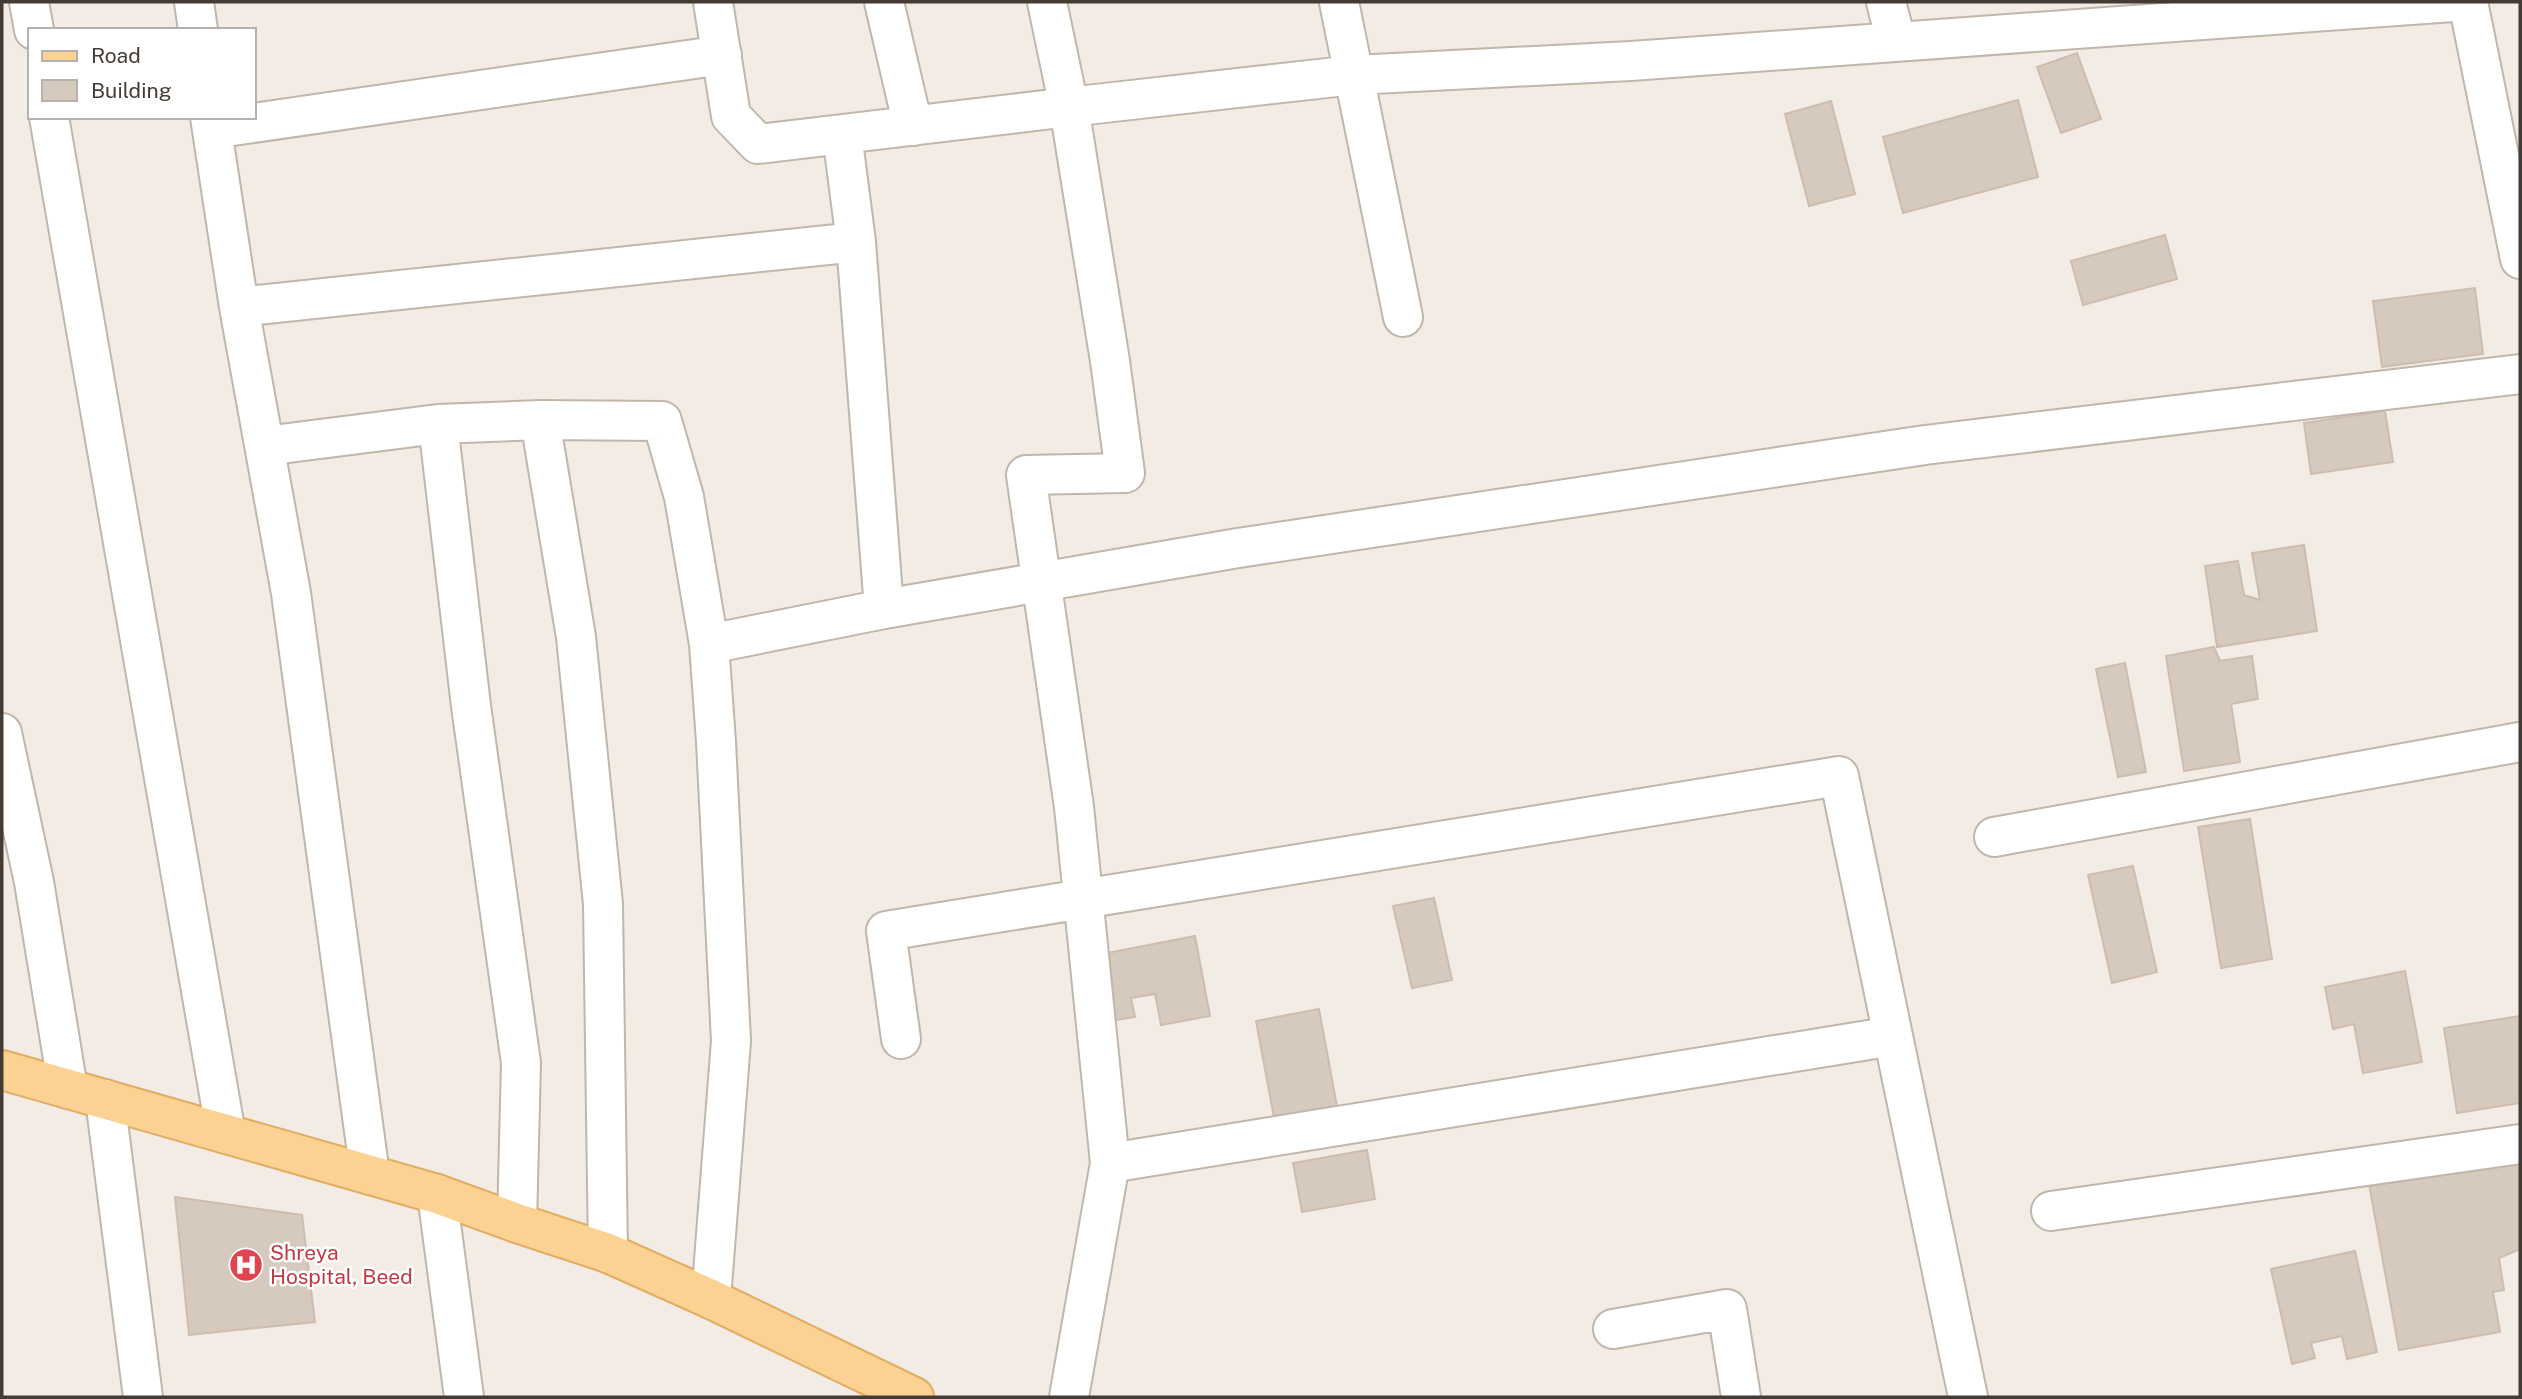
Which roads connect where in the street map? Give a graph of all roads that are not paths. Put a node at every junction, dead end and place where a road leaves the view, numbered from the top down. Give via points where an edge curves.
1 (29, 2) edge
2 (194, 2) edge
3 (713, 2) edge
4 (884, 2) edge
5 (1047, 2) edge
6 (1339, 2) edge
7 (1886, 2) edge
8 (2446, 2) edge
9 (34, 28) edge
10 (198, 28) edge
11 (1896, 41) junction
12 (722, 55) junction
13 (1354, 75) junction
14 (1069, 107) junction
15 (256, 117) edge
16 (48, 119) edge
17 (241, 119) edge
18 (211, 123) edge
19 (913, 126) junction
20 (842, 134) junction
21 (856, 242) junction
22 (2520, 259) edge
23 (239, 307) junction
24 (1403, 317) dead end
25 (2520, 374) edge
26 (540, 420) junction
27 (438, 424) junction
28 (265, 446) junction
29 (1041, 584) junction
30 (884, 610) junction
31 (709, 644) junction
32 (2, 733) edge
33 (2520, 742) edge
34 (1994, 837) dead end
35 (1083, 899) junction
36 (1893, 1036) junction
37 (901, 1039) dead end
38 (2, 1070) edge
39 (68, 1089) junction
40 (105, 1099) junction
41 (226, 1134) junction
42 (2520, 1144) edge
43 (1110, 1163) junction
44 (370, 1175) junction
45 (437, 1194) junction
46 (2051, 1211) dead end
47 (517, 1223) junction
48 (608, 1253) junction
49 (711, 1299) junction
50 (1613, 1329) dead end
51 (143, 1397) edge
52 (464, 1397) edge
53 (914, 1397) edge
54 (1069, 1397) edge
55 (1741, 1397) edge
56 (1968, 1397) edge

1 - 9 street
2 - 10 street
3 - 12 street
4 - 19 street
5 - 14 street
6 - 13 street
7 - 11 street
8 - 11 street
8 - 22 street
11 - 13 street
12 - 15 street
12 - 20 street via 732,116 758,144
13 - 14 street
13 - 24 street
14 - 19 street
14 - 29 street via 1125,473 1026,475
16 - 41 street
17 - 18 street
18 - 23 street
19 - 20 street
20 - 21 street
21 - 23 street
21 - 30 street
23 - 28 street
25 - 29 street via 1925,445 1238,548
26 - 27 street
26 - 31 street via 662,421 684,498
26 - 48 street via 576,637 603,904
27 - 28 street
27 - 47 street via 471,706 521,1063
28 - 44 street via 291,593
29 - 30 street
29 - 35 street
30 - 31 street
31 - 49 street via 731,1041
32 - 39 street via 34,882
33 - 34 street
35 - 36 street via 1839,776
35 - 37 street via 886,931
35 - 43 street
36 - 43 street
36 - 56 street
38 - 39 main road
39 - 40 main road
40 - 41 main road
40 - 51 street
41 - 44 main road
42 - 46 street
43 - 54 street
44 - 45 main road
45 - 47 main road
45 - 52 street
47 - 48 main road
48 - 49 main road
49 - 53 main road
50 - 55 street via 1727,1309

